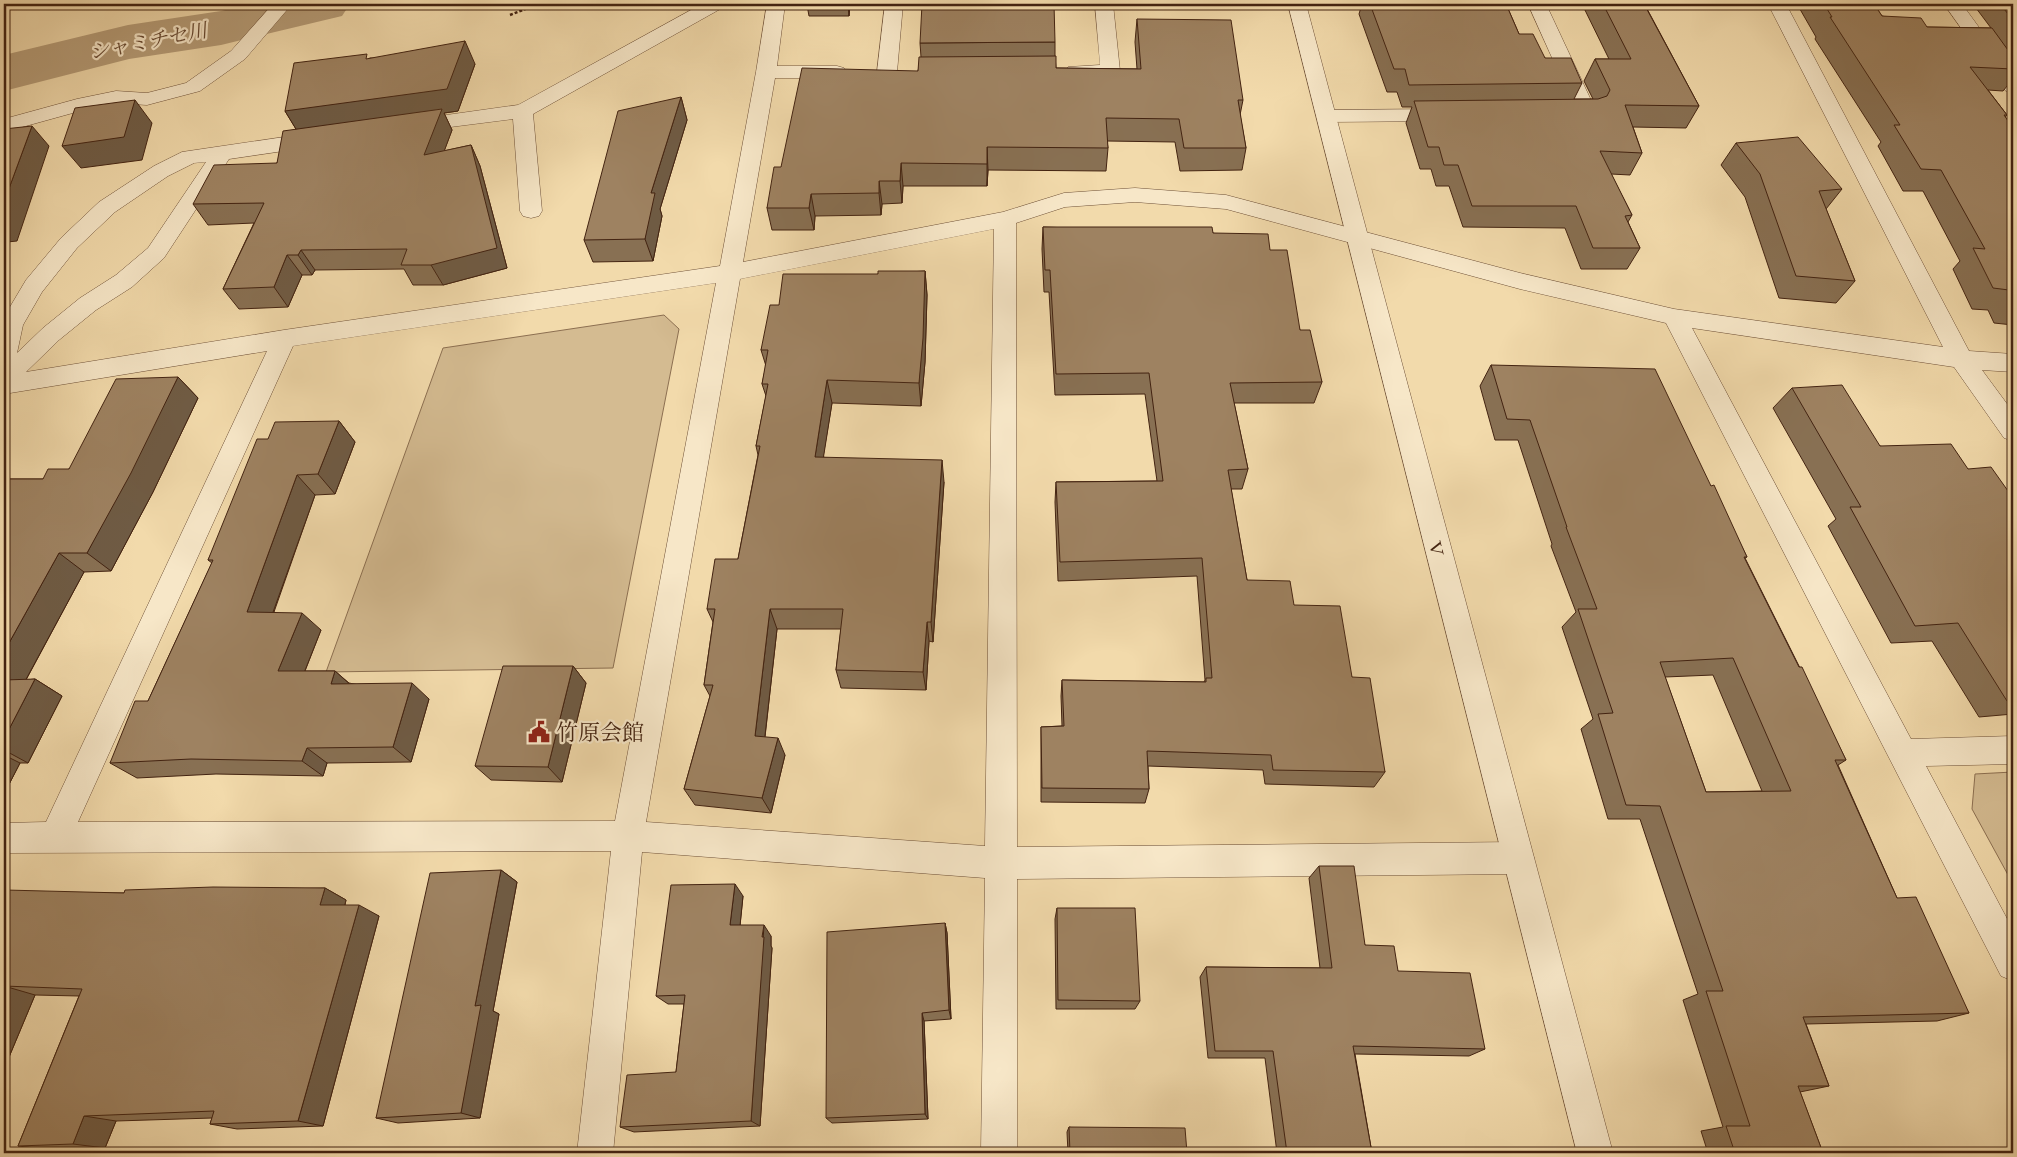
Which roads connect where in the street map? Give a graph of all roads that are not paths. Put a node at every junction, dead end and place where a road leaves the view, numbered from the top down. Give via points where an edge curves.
1 (283, 4) edge
2 (715, 4) edge
3 (776, 4) edge
4 (894, 4) edge
5 (1104, 4) edge
6 (1297, 4) edge
7 (1538, 4) edge
8 (1777, 4) edge
9 (1952, 4) edge
10 (1052, 71) edge
11 (766, 72) junction
12 (871, 72) junction
13 (906, 72) edge
14 (2013, 87) edge
15 (523, 111) junction
16 (1462, 114) edge
17 (1548, 114) edge
18 (1326, 116) junction
19 (4, 126) edge
20 (387, 130) edge
21 (339, 136) edge
22 (222, 153) junction
23 (531, 211) dead end
24 (1005, 219) junction
25 (1358, 237) junction
26 (729, 273) junction
27 (1674, 317) junction
28 (284, 339) junction
29 (4, 355) edge
30 (1960, 359) junction
31 (2013, 363) edge
32 (4, 379) edge
33 (4, 385) edge
34 (2013, 431) edge
35 (2013, 750) edge
36 (1902, 753) junction
37 (628, 836) junction
38 (4, 838) edge
39 (55, 838) junction
40 (1518, 858) junction
41 (1000, 863) junction
42 (2013, 964) edge
43 (595, 1153) edge
44 (999, 1153) edge
45 (1596, 1153) edge

1 - 19 street via 238,54 193,87 147,99 116,97 77,105
2 - 15 street
3 - 11 street
4 - 12 street
5 - 10 street via 1110,71
6 - 18 street, ｖ
7 - 17 street via 1587,113
8 - 30 street
9 - 14 street
11 - 12 street
11 - 26 street
12 - 13 street
15 - 20 street
15 - 23 street
16 - 18 street
18 - 25 street, ｖ
21 - 22 street
22 - 29 street via 189,157 162,170 107,207 70,243 34,286 11,325
22 - 32 street via 156,253 124,281 88,304 51,334
24 - 25 street via 1064,200 1135,195 1226,202
24 - 26 street
24 - 41 street
25 - 27 street via 1520,281
25 - 40 street, ｖ
26 - 28 street
26 - 37 street
27 - 30 street
27 - 36 street
28 - 33 street
28 - 39 street
30 - 31 street
30 - 34 street
35 - 36 street
36 - 42 street
37 - 39 street
37 - 41 street
37 - 43 street
38 - 39 street
40 - 41 street
40 - 45 street, ｖ
41 - 44 street

